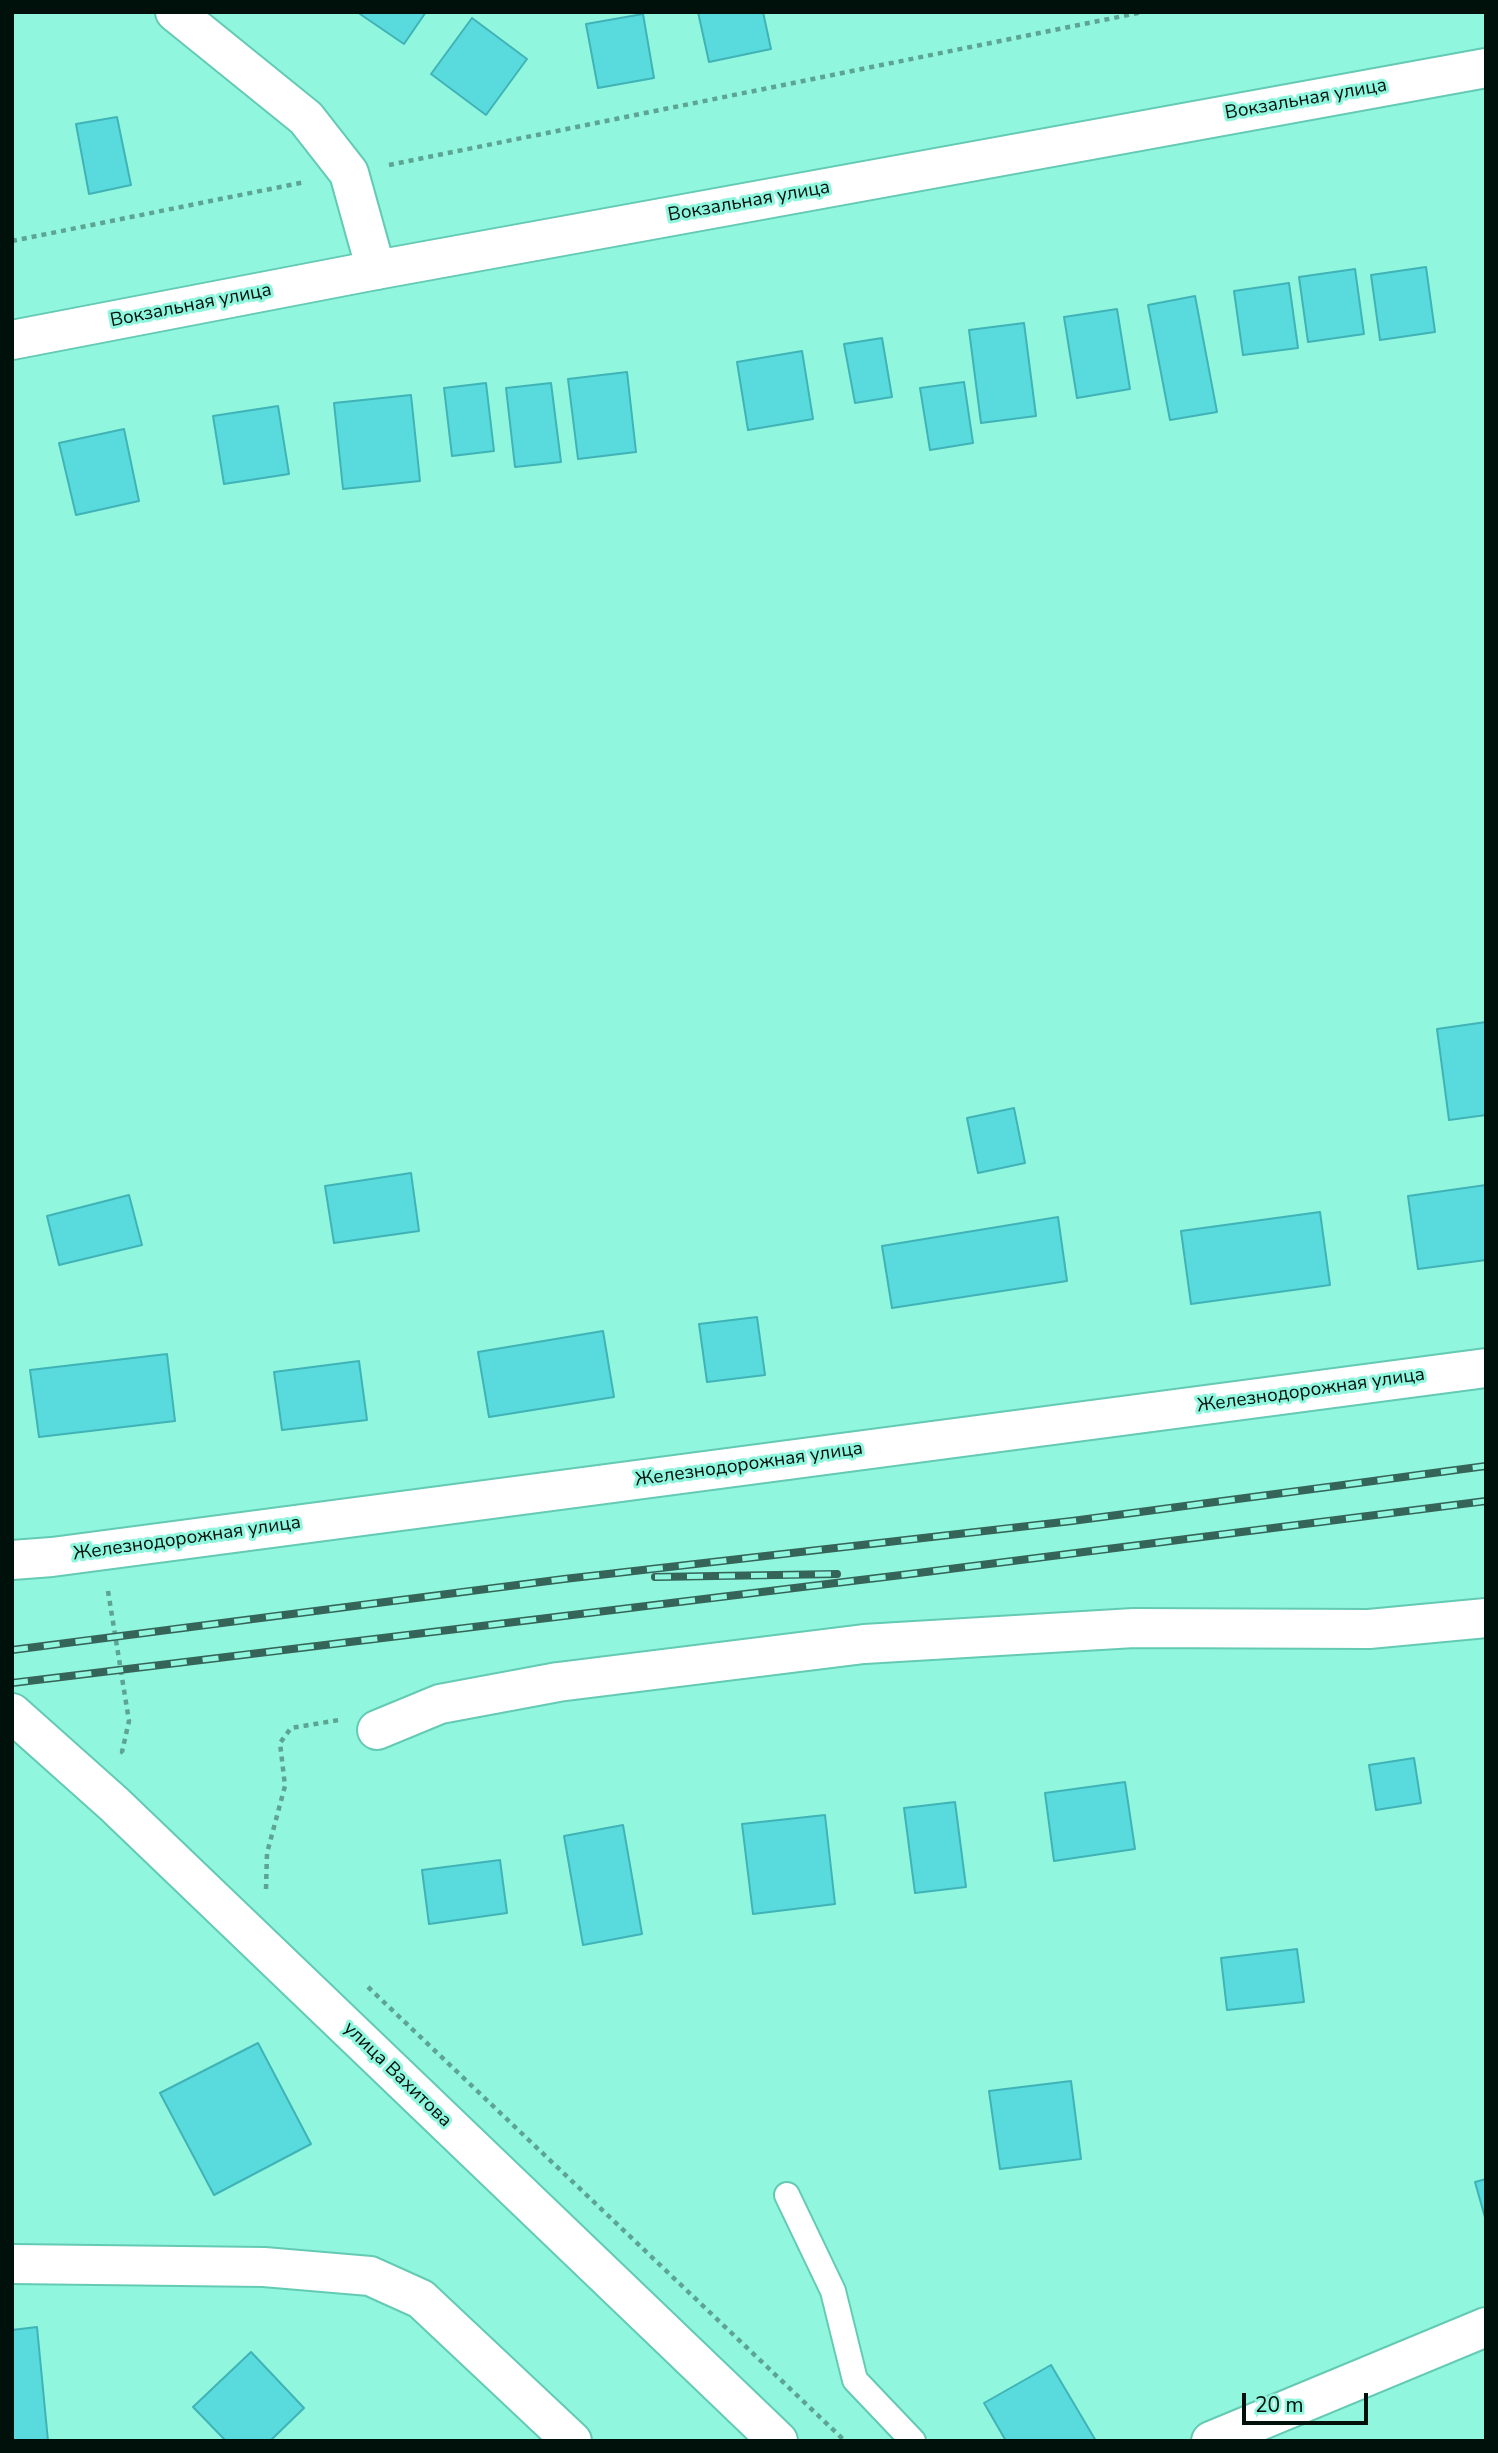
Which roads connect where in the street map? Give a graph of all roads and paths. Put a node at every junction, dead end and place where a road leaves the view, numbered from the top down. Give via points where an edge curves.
1 (175, 12) edge
2 (1143, 12) edge
3 (1486, 68) edge
4 (349, 173) junction
5 (12, 241) edge
6 (376, 270) junction
7 (12, 340) edge
8 (1486, 1368) edge
9 (12, 1560) edge
10 (106, 1580) dead end
11 (1486, 1618) edge
12 (12, 1713) edge
13 (377, 1730) joint
14 (131, 1761) dead end
15 (257, 1880) dead end
16 (366, 1984) dead end
17 (787, 2195) dead end
18 (12, 2264) edge
19 (1486, 2327) edge
20 (572, 2441) edge
21 (778, 2441) edge
22 (845, 2441) edge
23 (913, 2441) edge
24 (1212, 2441) edge

1 - 4 street via 306,118
2 - 4 path
3 - 6 street, Вокзальная улица
4 - 5 path
4 - 6 street
6 - 7 street, Вокзальная улица
8 - 9 street, Железнодорожная улица
10 - 14 path via 129,1721 122,1752
11 - 13 street via 1369,1629 1134,1628 864,1644 558,1682 440,1704
12 - 21 street, улица Вахитова via 114,1804
13 - 15 path via 358,1717 291,1728 279,1743 285,1786 267,1853 266,1889
16 - 22 path
17 - 23 lane via 833,2291 855,2380
18 - 20 street via 264,2267 370,2276 421,2299
19 - 24 street

